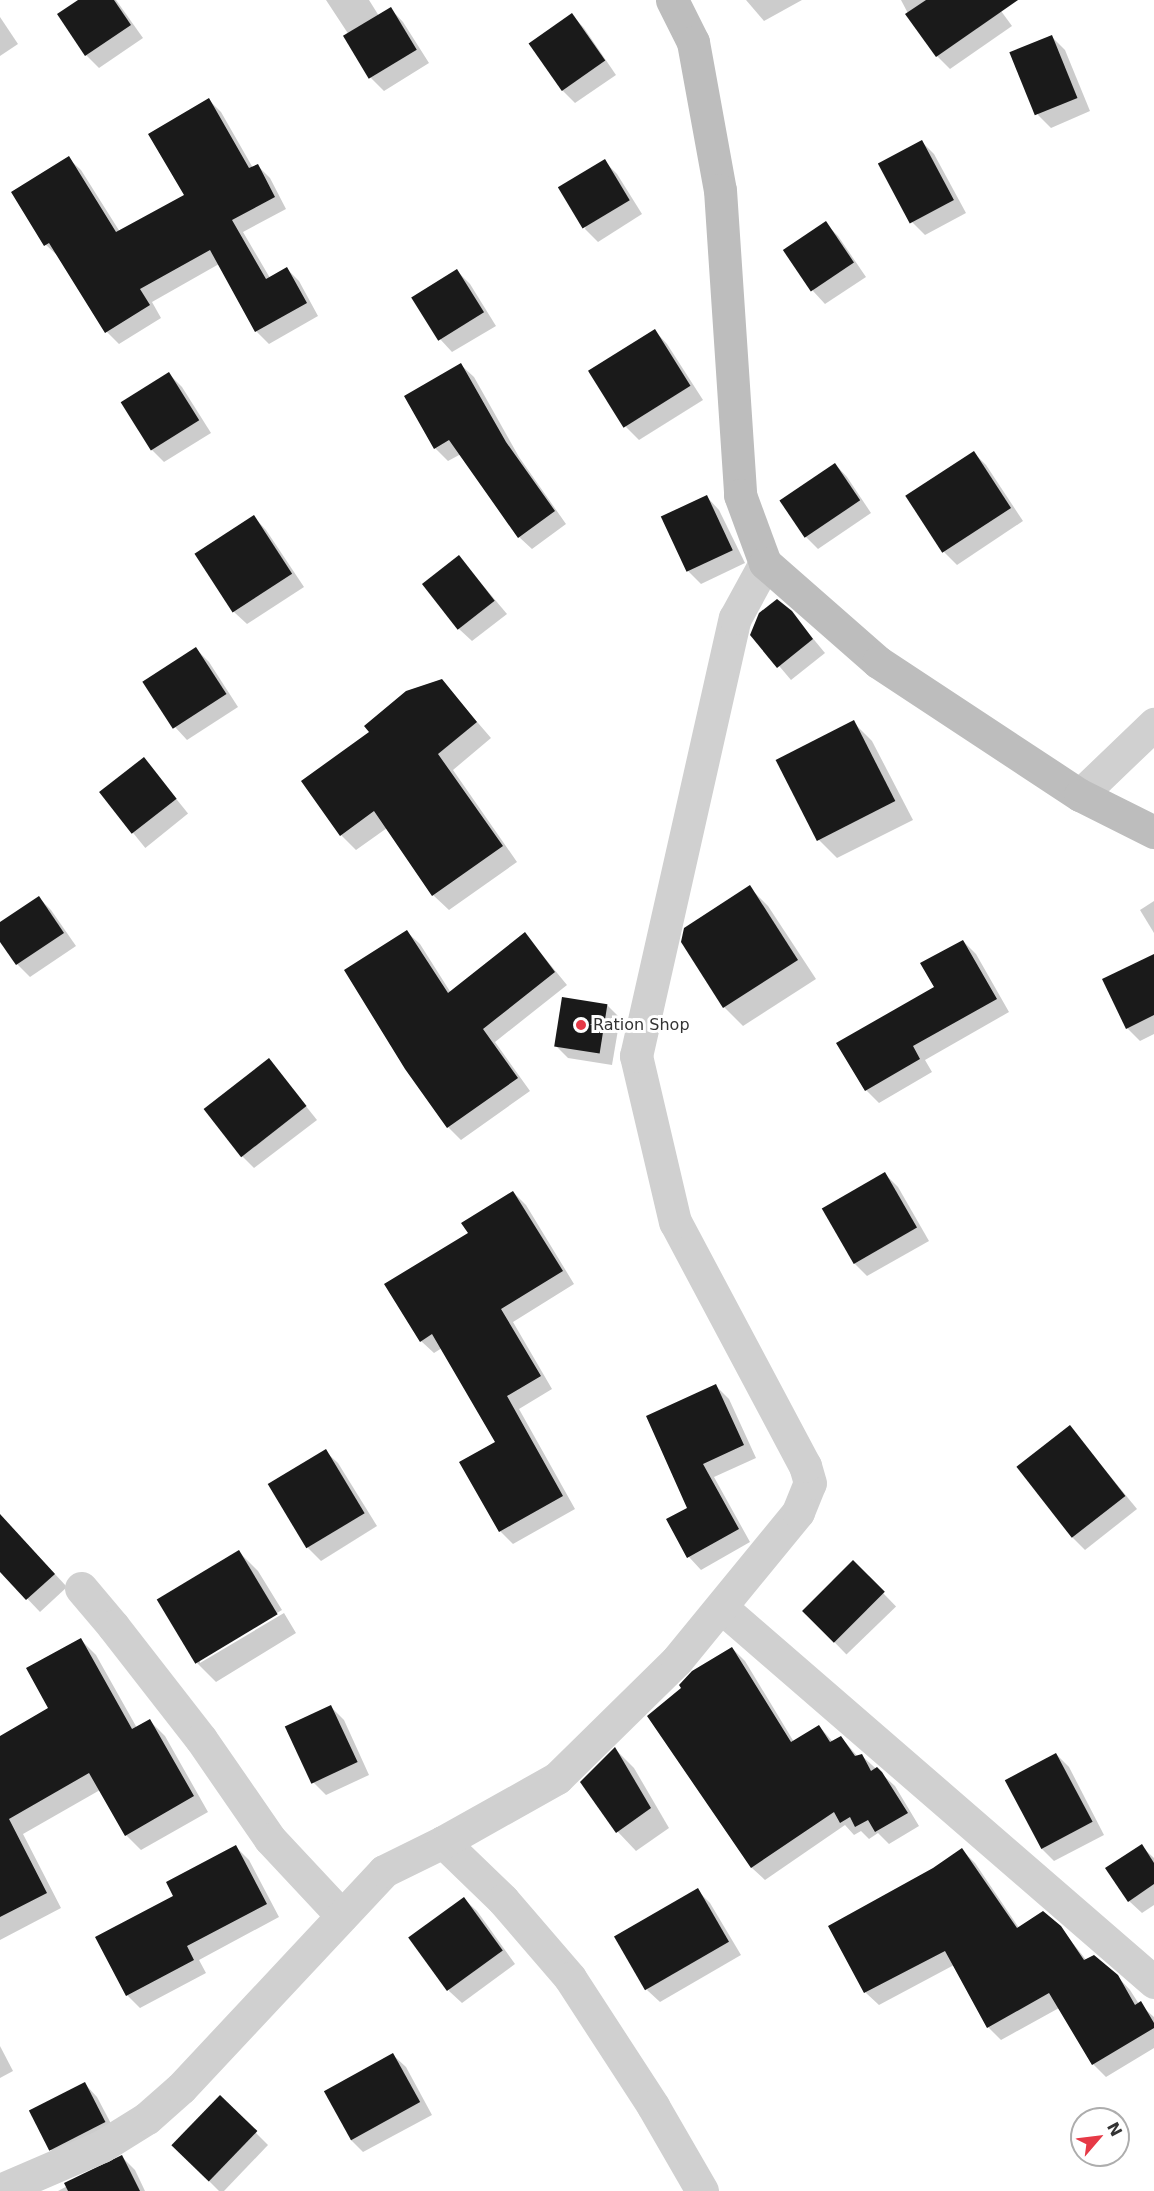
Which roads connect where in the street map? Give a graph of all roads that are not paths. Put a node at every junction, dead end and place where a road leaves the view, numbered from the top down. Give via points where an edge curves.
1 (672, 0) edge
2 (765, 562) junction
3 (1154, 724) edge
4 (1080, 795) junction
5 (1154, 832) edge
6 (81, 1588) dead end
7 (721, 1607) junction
8 (443, 1842) junction
9 (342, 1916) junction
10 (1154, 1982) edge
11 (0, 2190) edge
12 (702, 2191) edge

1 - 2 main road via 693,42 720,190 740,495
2 - 4 main road via 878,662
2 - 7 street via 735,618 636,1056 675,1222 805,1466 810,1483 798,1512
3 - 4 street
4 - 5 main road
6 - 9 street via 201,1739 270,1839
7 - 8 street via 677,1660 557,1778
7 - 10 street
8 - 9 street via 384,1871
8 - 12 street via 503,1900 570,1978 653,2106
9 - 11 street via 181,2088 147,2118 102,2146

